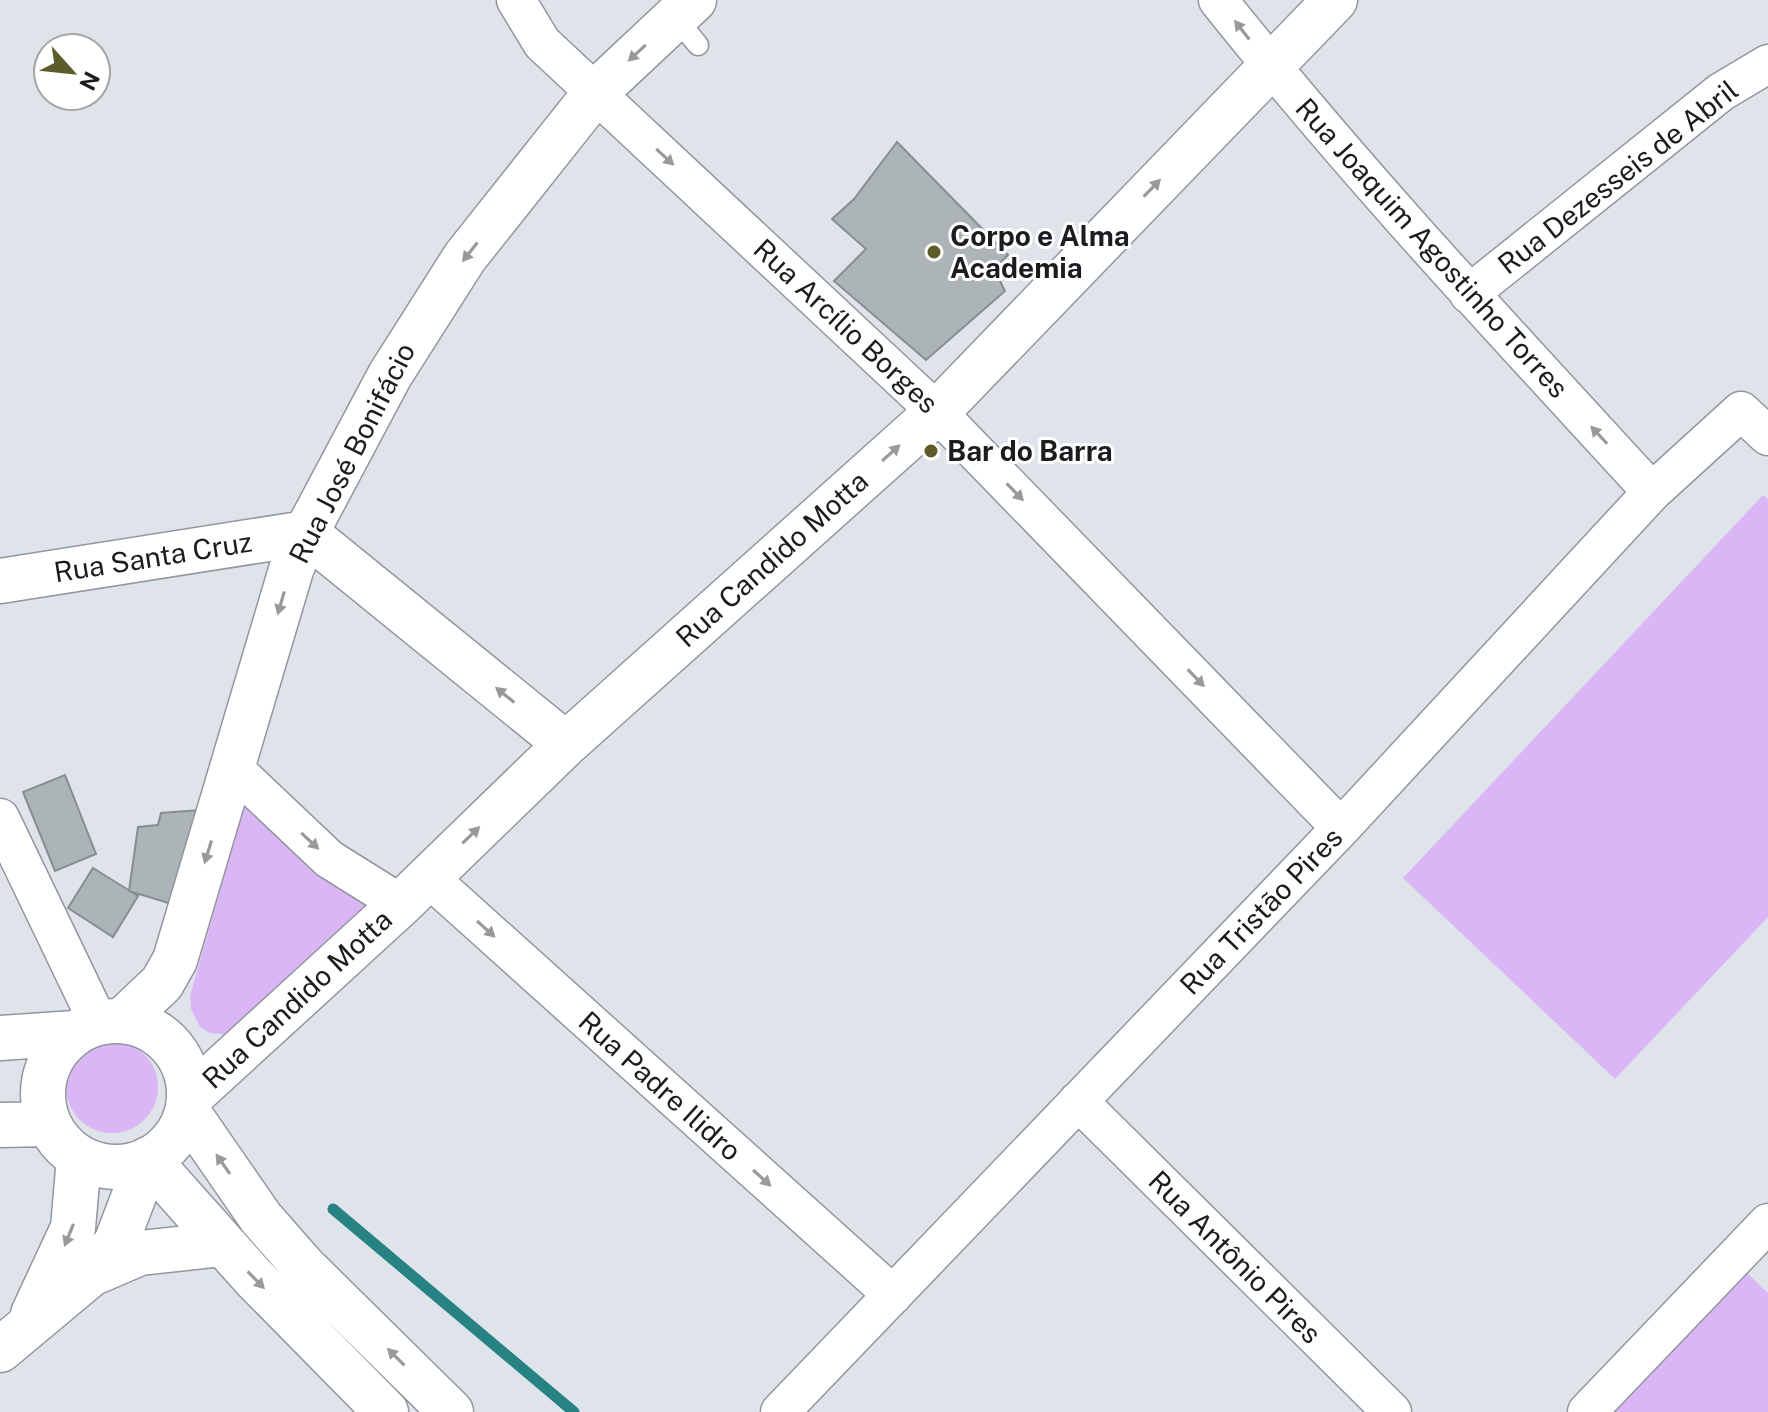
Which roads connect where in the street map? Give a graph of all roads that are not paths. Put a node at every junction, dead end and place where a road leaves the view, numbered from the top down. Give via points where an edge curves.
1 (516, 0) edge
2 (1218, 0) edge
3 (1335, 0) edge
4 (689, 21) edge
5 (1768, 64) edge
6 (1270, 65) junction
7 (596, 92) junction
8 (1469, 294) junction
9 (937, 412) junction
10 (1755, 424) edge
11 (1652, 492) junction
12 (306, 533) junction
13 (0, 581) edge
14 (566, 744) junction
15 (233, 768) junction
16 (0, 818) edge
17 (1341, 828) junction
18 (414, 890) junction
19 (99, 1025) junction
20 (0, 1038) edge
21 (1078, 1101) junction
22 (188, 1105) junction
23 (48, 1124) junction
24 (0, 1125) edge
25 (79, 1158) junction
26 (148, 1159) junction
27 (1768, 1223) edge
28 (223, 1244) junction
29 (91, 1274) junction
30 (893, 1295) junction
31 (14, 1338) edge
32 (386, 1412) edge
33 (451, 1412) edge
34 (780, 1412) edge
35 (1392, 1412) edge
36 (1587, 1412) edge

1 - 7 street, Rua Arcílio Borges via 542,43
6 -> 2 street, Rua Joaquim Agostinho Torres
3 - 6 street, Rua Candido Motta
4 -> 7 street, Rua José Bonifácio
5 - 8 street, Rua Dezesseis de Abril via 1721,92
6 - 8 street, Rua Joaquim Agostinho Torres
9 -> 6 street, Rua Candido Motta
7 -> 9 street, Rua Arcílio Borges
7 -> 12 street, Rua José Bonifácio via 429,309
11 -> 8 street, Rua Joaquim Agostinho Torres
14 -> 9 street, Rua Candido Motta
9 -> 17 street, Rua Arcílio Borges
10 - 11 street, Rua Tristão Pires
11 - 17 street, Rua Tristão Pires
12 - 13 street, Rua Santa Cruz
14 -> 12 street
12 -> 15 street, Rua José Bonifácio
18 -> 14 street, Rua Candido Motta
15 -> 18 street, Rua Padre Ilidro via 329,859
15 -> 19 street, Rua José Bonifácio via 175,960 162,983
16 - 19 street
17 - 21 street, Rua Tristão Pires
18 - 22 street, Rua Candido Motta
18 -> 30 street, Rua Padre Ilidro
19 - 20 street
19 - 22 street via 148,1027 169,1042 182,1060
19 - 23 street via 57,1050 46,1073 43,1099
21 - 30 street, Rua Tristão Pires
21 - 35 street, Rua Antônio Pires
22 - 26 street via 181,1129
33 -> 22 street via 261,1218
23 - 24 street
23 - 25 street
25 - 26 street via 125,1168
25 -> 31 street via 73,1228
26 - 28 street
26 - 29 street via 116,1243
27 - 36 street
28 - 29 street via 140,1253
28 -> 32 street
29 - 31 street
30 - 34 street, Rua Tristão Pires

